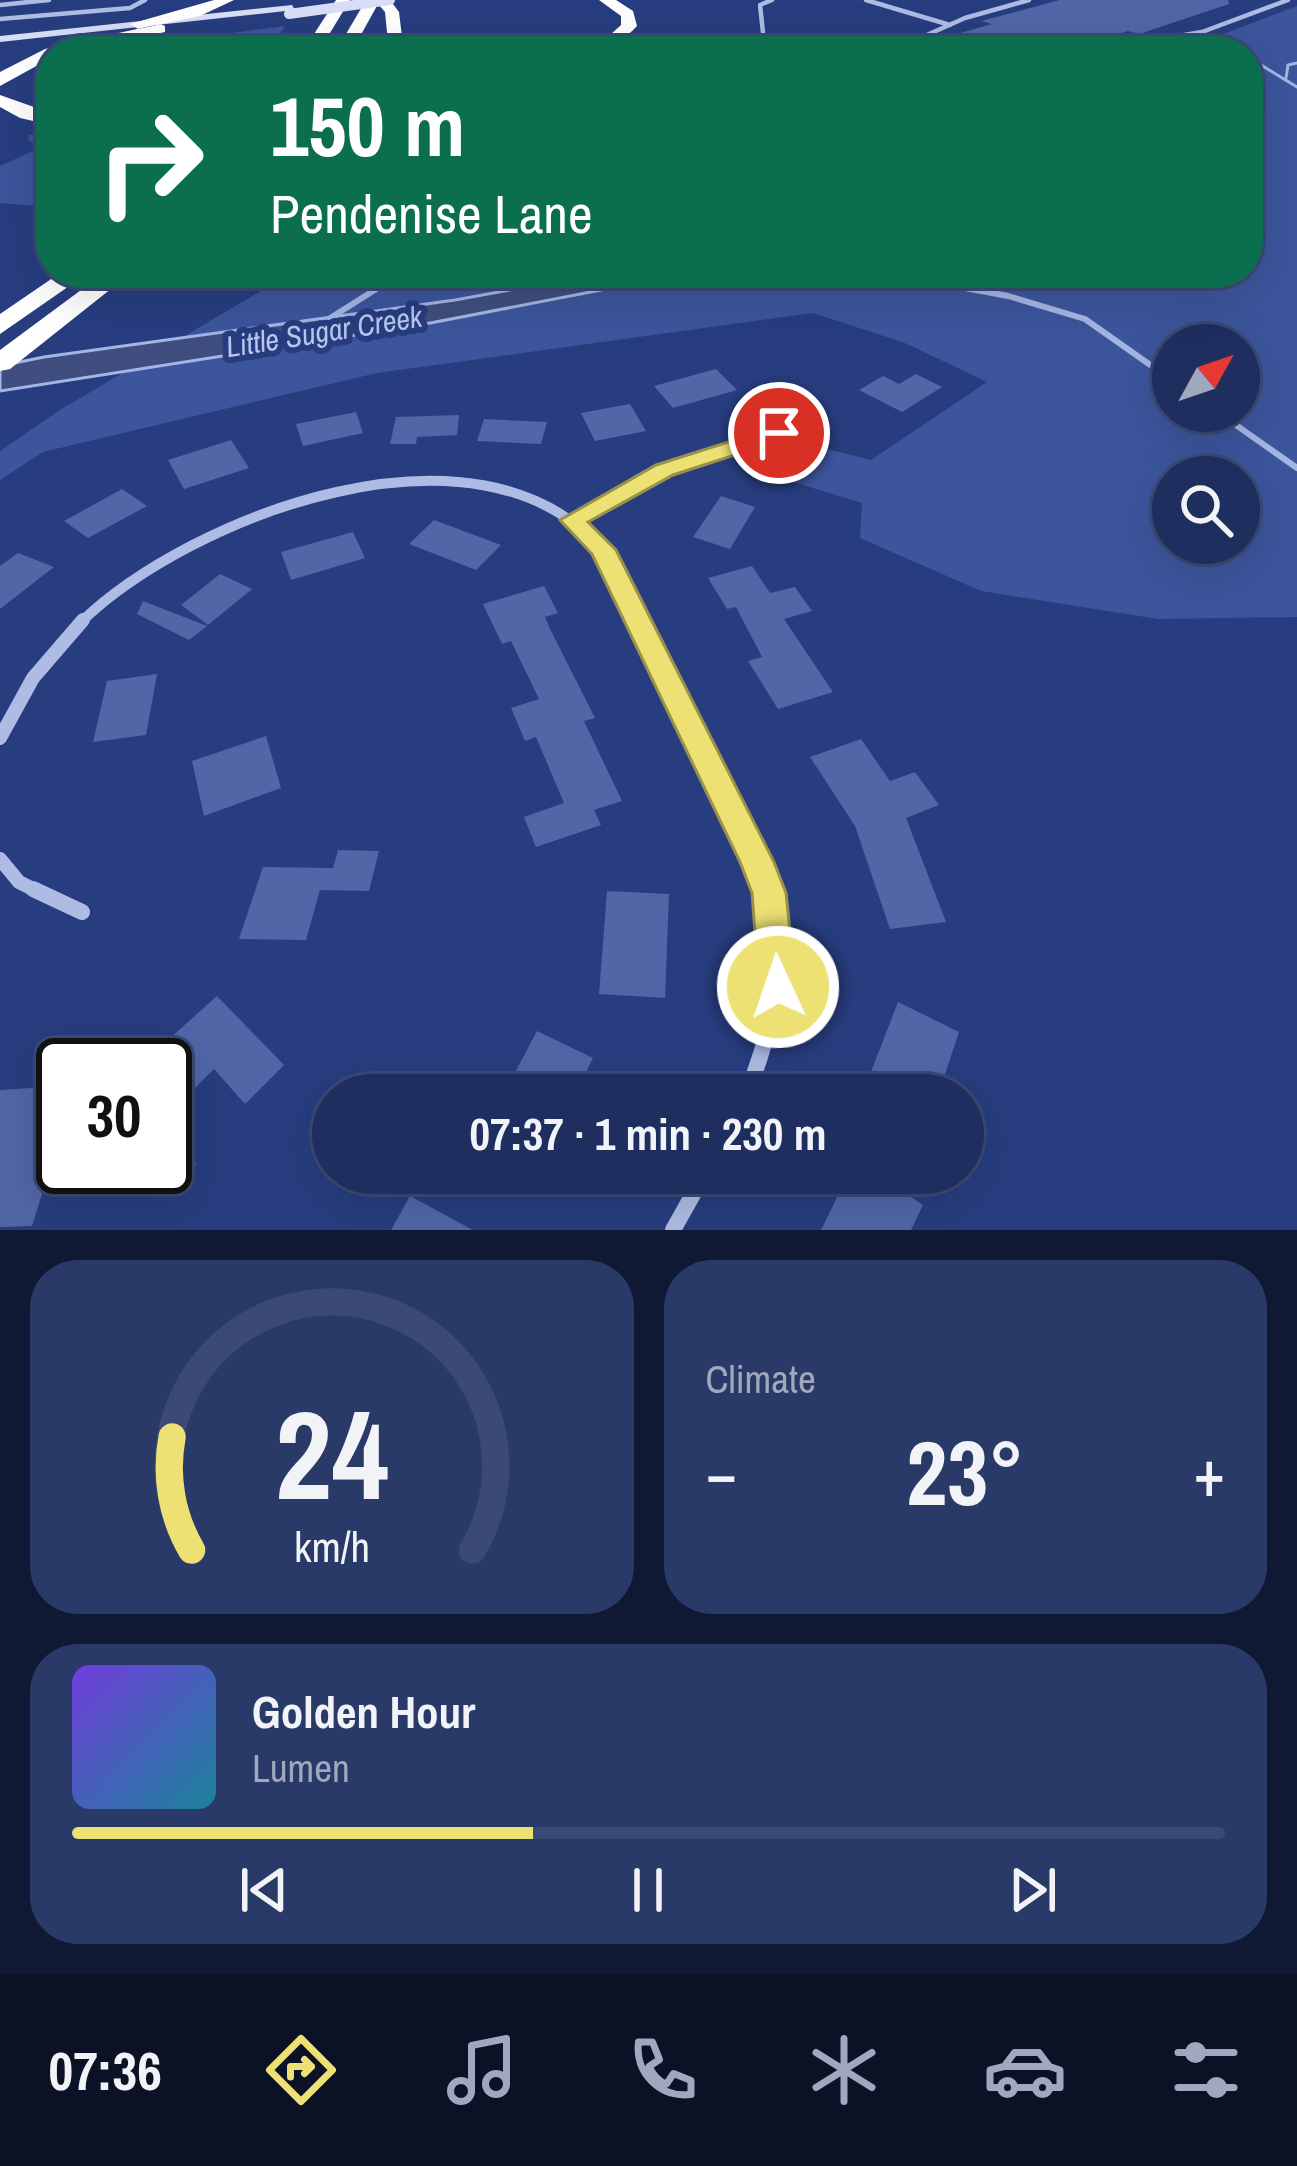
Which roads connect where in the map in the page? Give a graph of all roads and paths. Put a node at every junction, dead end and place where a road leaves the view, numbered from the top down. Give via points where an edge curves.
1 (49, 0) edge
2 (145, 0) edge
3 (226, 0) edge
4 (606, 0) edge
5 (772, 0) edge
6 (866, 0) edge
7 (1029, 0) edge
8 (1288, 0) edge
9 (369, 1) edge
10 (0, 4) edge
11 (290, 11) junction
12 (0, 19) edge
13 (950, 25) junction
14 (124, 26) junction
15 (160, 28) junction
16 (46, 36) edge
17 (69, 36) edge
18 (124, 36) edge
19 (328, 36) edge
20 (340, 36) edge
21 (352, 36) edge
22 (363, 36) edge
23 (394, 36) edge
24 (617, 36) edge
25 (762, 36) edge
26 (925, 36) edge
27 (1178, 36) edge
28 (36, 37) edge
29 (36, 39) edge
30 (0, 42) edge
31 (36, 58) edge
32 (0, 81) edge
33 (0, 100) edge
34 (36, 116) edge
35 (36, 287) edge
36 (54, 288) edge
37 (79, 288) edge
38 (100, 288) edge
39 (113, 288) edge
40 (83, 302) junction
41 (0, 311) edge
42 (0, 326) edge
43 (0, 344) edge
44 (0, 363) edge
45 (779, 433) dead end
46 (572, 520) junction
47 (0, 738) edge
48 (0, 859) edge
49 (82, 912) dead end
50 (754, 1074) edge
51 (693, 1194) edge
52 (673, 1230) edge

1 - 10 lane
2 - 12 lane
3 - 14 highway
4 - 24 highway via 628,14 629,26
5 - 25 lane via 760,5
6 - 13 lane
7 - 13 lane
8 - 27 lane
9 - 11 main road, bridge
9 - 11 main road, bridge
9 - 19 highway
9 - 20 highway
9 - 21 highway
9 - 22 highway
9 - 23 highway via 392,12
11 - 14 main road
11 - 15 main road
13 - 26 lane
14 - 16 main road
15 - 17 main road
15 - 18 highway
28 - 30 main road
29 - 30 main road
31 - 32 highway
33 - 34 highway
35 - 41 highway
36 - 42 highway
37 - 43 highway
38 - 40 highway
39 - 40 highway
40 - 44 highway
45 - 46 street via 664,470
46 - 47 street via 521,494 440,480 356,489 237,522 149,566 80,620 35,672
46 - 50 street via 603,550 626,592 769,893 778,987
48 - 49 street via 19,882
51 - 52 street

